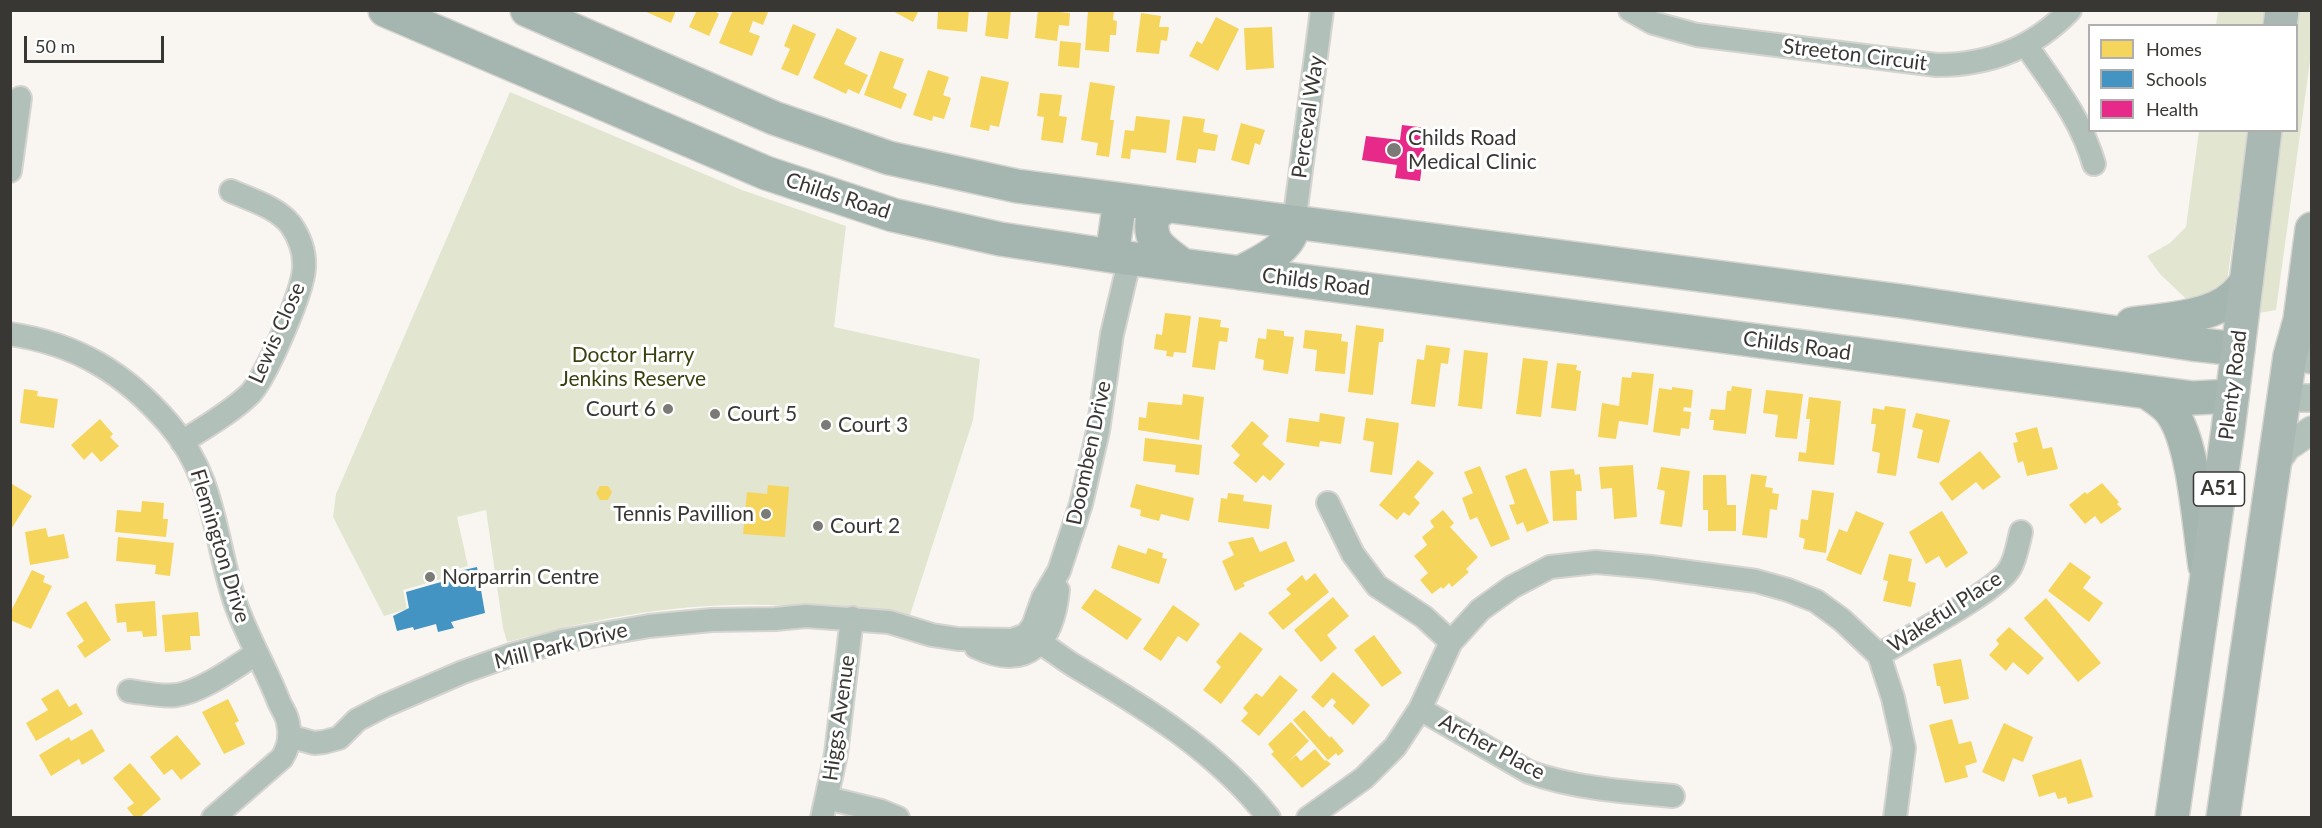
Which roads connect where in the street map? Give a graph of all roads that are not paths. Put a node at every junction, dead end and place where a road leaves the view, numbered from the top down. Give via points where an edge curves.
1 (385, 10) edge
2 (527, 10) edge
3 (1322, 10) edge
4 (1630, 10) edge
5 (2070, 10) edge
6 (2026, 45) junction
7 (20, 98) dead end
8 (2265, 132) edge
9 (2094, 164) dead end
10 (10, 171) edge
11 (231, 191) dead end
12 (1141, 203) junction
13 (1294, 223) junction
14 (2312, 230) edge
15 (1121, 257) junction
16 (1182, 265) junction
17 (1240, 273) junction
18 (2246, 283) junction
19 (2069, 326) junction
20 (10, 334) edge
21 (2238, 349) junction
22 (2301, 358) edge
23 (2052, 378) junction
24 (2147, 392) junction
25 (2232, 396) junction
26 (2298, 398) edge
27 (2312, 430) edge
28 (182, 442) junction
29 (2275, 464) junction
30 (1328, 503) dead end
31 (2021, 532) dead end
32 (2207, 581) junction
33 (851, 625) junction
34 (1033, 642) junction
35 (1451, 642) junction
36 (257, 653) junction
37 (1879, 655) junction
38 (129, 691) dead end
39 (1420, 709) junction
40 (299, 736) junction
41 (1673, 796) dead end
42 (824, 808) edge
43 (1902, 817) edge
44 (213, 818) edge
45 (898, 818) edge
46 (1269, 818) edge
47 (1308, 818) edge
48 (2172, 818) edge
49 (2223, 818) edge

1 - 15 main road, Childs Road via 766,173 893,215 1000,239
2 - 12 main road via 774,118 889,158 1017,186
3 - 13 street, Perceval Way
4 - 6 street, Streeton Circuit via 1653,22 1697,35 1915,63 1958,65 1985,61
5 - 6 street, Streeton Circuit
6 - 9 street via 2077,118
7 - 10 street
8 - 18 highway, Plenty Road / A51
11 - 28 street, Lewis Close via 270,208 290,224 303,251 301,285 252,392
12 - 13 main road
12 - 15 main road
12 - 16 main road via 1153,216 1152,238
13 - 17 main road via 1291,237 1275,253
13 - 19 main road
14 - 22 highway, A51 via 2300,320
15 - 16 main road, Childs Road
15 - 34 street, Doomben Drive via 1091,463 1059,571 1033,626
16 - 17 main road, Childs Road
17 - 23 main road, Childs Road
18 - 19 main road via 2219,306 2174,319
18 - 21 highway, Plenty Road / A51
19 - 21 main road
19 - 23 main road via 2072,358 2069,366
20 - 28 street, Flemington Drive via 56,344 102,365 150,403
21 - 22 highway
21 - 25 highway, Plenty Road / A51
22 - 26 highway, A51
23 - 24 main road, Childs Road
24 - 25 main road, Childs Road via 2193,398
24 - 32 main road via 2171,411 2179,426 2192,473
25 - 26 highway, Childs Road
25 - 32 highway, Plenty Road / A51
26 - 29 highway, A51
27 - 29 street via 2287,447
28 - 36 street, Flemington Drive via 211,501 235,601
29 - 49 highway, A51
30 - 35 street via 1353,554 1377,586 1424,617
31 - 37 street, Wakeful Place via 2005,576
32 - 48 highway, Plenty Road / A51
33 - 34 street, Mill Park Drive via 889,622 958,639
33 - 40 street, Mill Park Drive via 806,616 682,622 604,632 511,655 424,687 357,720 339,738 324,742
33 - 42 street, Higgs Avenue via 836,754
34 - 46 street via 1040,662 1118,693 1191,741 1228,773
35 - 37 street via 1480,610 1512,587 1550,567 1596,562 1756,581 1788,590 1816,601
35 - 39 street
36 - 38 street via 189,692 162,696
36 - 40 street, Flemington Drive
37 - 43 street via 1904,748
39 - 41 street, Archer Place via 1542,777
39 - 47 street via 1380,763
40 - 44 street via 282,758
42 - 45 street via 881,811

